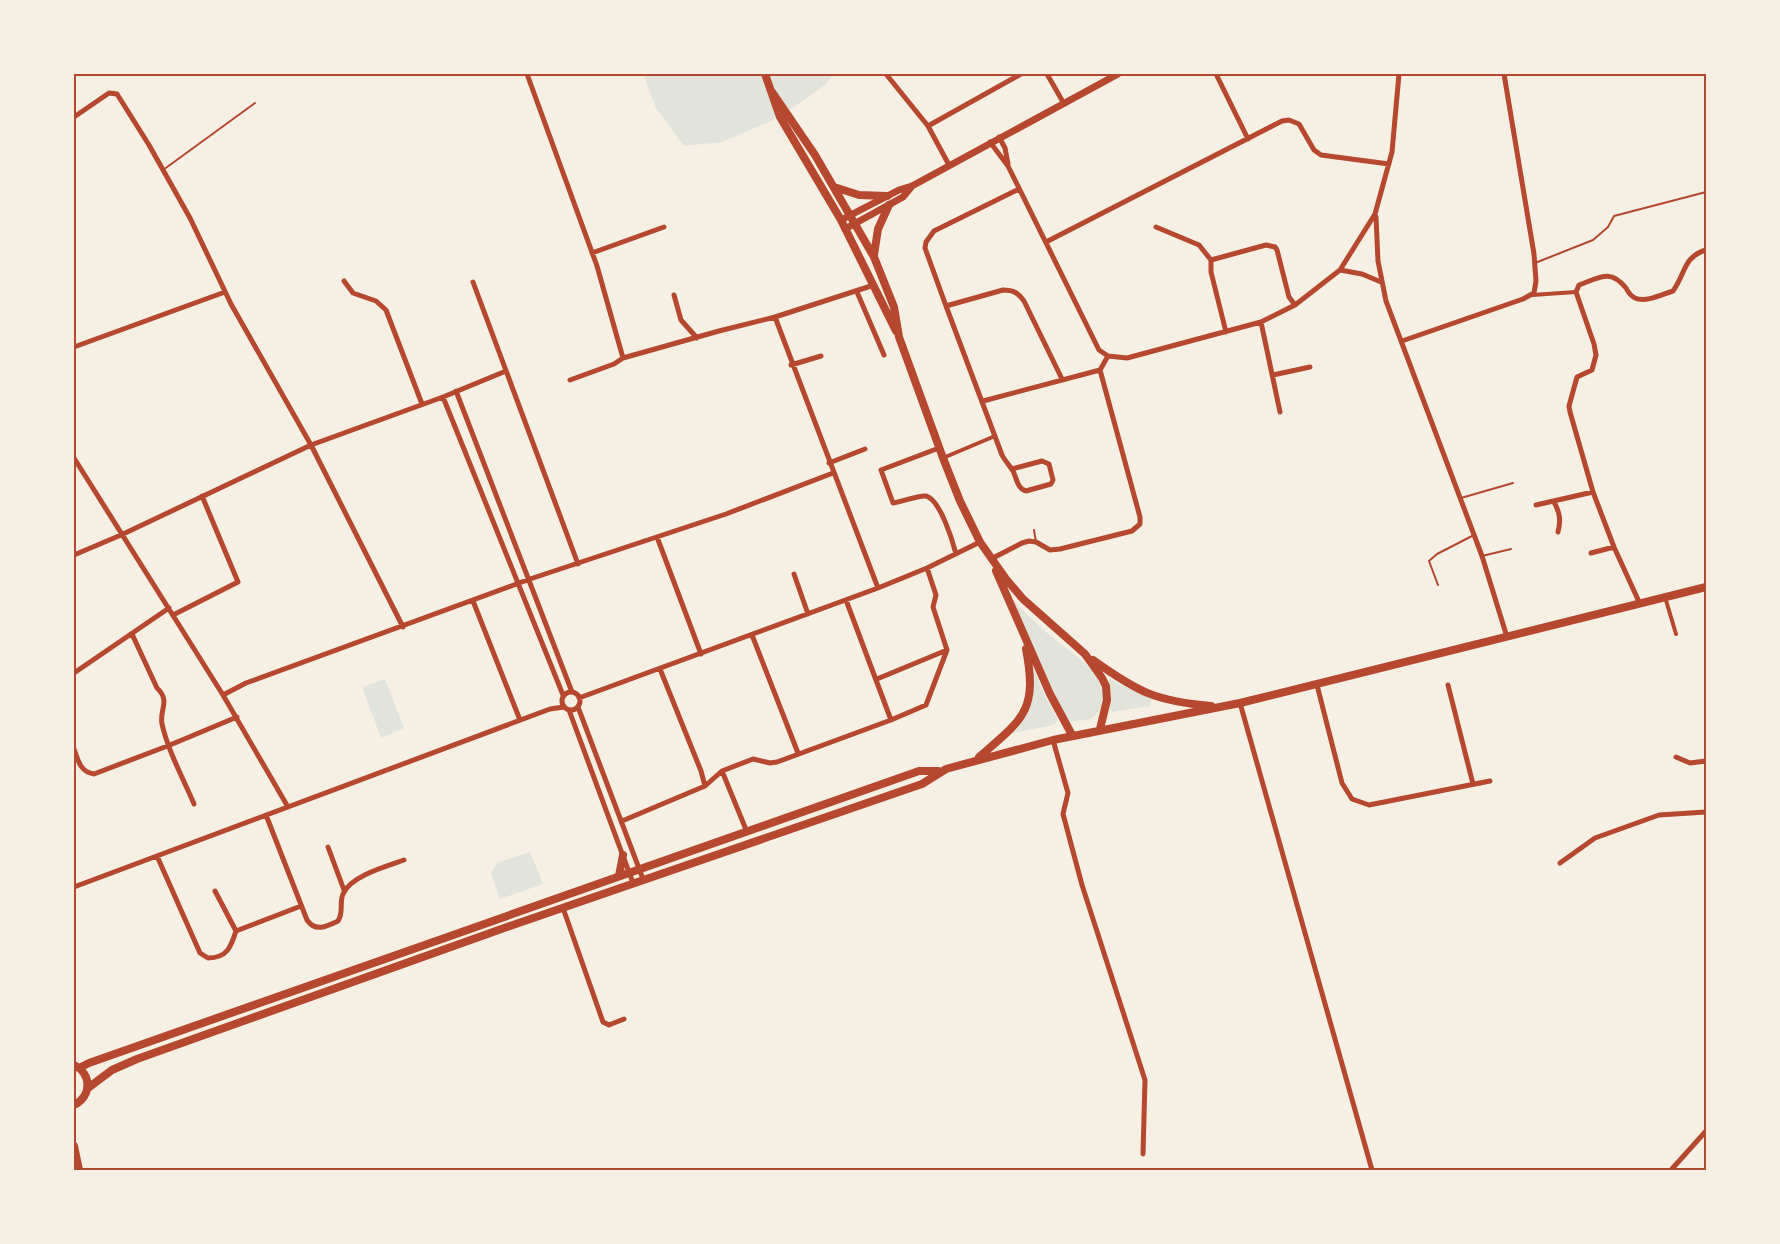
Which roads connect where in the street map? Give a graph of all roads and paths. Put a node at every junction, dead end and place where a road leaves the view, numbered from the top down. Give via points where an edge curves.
1 (527, 74) edge
2 (765, 74) edge
3 (886, 74) edge
4 (1021, 74) edge
5 (1047, 74) edge
6 (1118, 74) edge
7 (1216, 74) edge
8 (1400, 74) edge
9 (1504, 74) edge
10 (772, 92) junction
11 (1063, 102) junction
12 (255, 103) dead end
13 (74, 117) edge
14 (928, 126) junction
15 (999, 137) junction
16 (1248, 139) junction
17 (990, 142) junction
18 (1389, 164) junction
19 (949, 165) junction
20 (1008, 166) junction
21 (163, 170) junction
22 (834, 187) junction
23 (1019, 189) junction
24 (1707, 192) edge
25 (888, 200) junction
26 (851, 214) junction
27 (1376, 214) junction
28 (841, 220) junction
29 (856, 223) junction
30 (664, 227) dead end
31 (1156, 227) dead end
32 (845, 229) junction
33 (1046, 242) junction
34 (1707, 250) edge
35 (592, 253) junction
36 (874, 257) junction
37 (1211, 260) junction
38 (1535, 263) junction
39 (1340, 270) junction
40 (344, 281) dead end
41 (473, 282) dead end
42 (1381, 282) junction
43 (874, 285) junction
44 (1576, 290) junction
45 (225, 292) junction
46 (857, 292) junction
47 (674, 295) dead end
48 (1530, 296) junction
49 (1294, 305) junction
50 (946, 306) junction
51 (775, 317) junction
52 (1261, 322) junction
53 (1226, 332) junction
54 (899, 337) junction
55 (697, 338) junction
56 (1402, 341) junction
57 (74, 347) edge
58 (884, 355) dead end
59 (821, 356) dead end
60 (1108, 356) junction
61 (623, 358) junction
62 (791, 365) junction
63 (1310, 367) dead end
64 (1100, 370) junction
65 (506, 371) junction
66 (1273, 375) junction
67 (1062, 379) junction
68 (570, 380) dead end
69 (456, 392) junction
70 (443, 397) junction
71 (983, 401) junction
72 (422, 404) junction
73 (1280, 412) dead end
74 (994, 436) junction
75 (311, 445) junction
76 (939, 448) junction
77 (865, 449) dead end
78 (74, 458) edge
79 (943, 458) junction
80 (829, 463) junction
81 (1012, 469) junction
82 (833, 473) junction
83 (1513, 483) dead end
84 (1593, 492) junction
85 (202, 496) junction
86 (1461, 498) junction
87 (1554, 502) junction
88 (1536, 505) dead end
89 (1034, 530) dead end
90 (1558, 532) dead end
91 (122, 535) junction
92 (1474, 535) junction
93 (657, 537) junction
94 (980, 542) junction
95 (1036, 543) junction
96 (1614, 547) junction
97 (1511, 549) dead end
98 (1591, 553) dead end
99 (956, 554) junction
100 (74, 555) edge
101 (1482, 556) junction
102 (991, 559) junction
103 (578, 564) junction
104 (927, 568) junction
105 (794, 574) dead end
106 (530, 579) junction
107 (519, 583) junction
108 (1438, 585) dead end
109 (1707, 587) edge
110 (878, 588) junction
111 (1665, 597) junction
112 (846, 600) junction
113 (473, 601) junction
114 (1640, 604) junction
115 (169, 608) junction
116 (808, 614) junction
117 (173, 615) junction
118 (403, 627) junction
119 (132, 634) junction
120 (1676, 634) dead end
121 (752, 635) junction
122 (1023, 636) junction
123 (1507, 637) junction
124 (947, 650) junction
125 (701, 654) junction
126 (1085, 654) junction
127 (660, 669) junction
128 (74, 673) edge
129 (877, 679) junction
130 (1317, 685) junction
131 (1448, 685) dead end
132 (572, 692) junction
133 (223, 695) junction
134 (579, 698) junction
135 (564, 703) junction
136 (1240, 703) junction
137 (578, 707) junction
138 (1222, 707) junction
139 (237, 717) junction
140 (520, 720) junction
141 (891, 720) junction
142 (1100, 729) junction
143 (1072, 735) junction
144 (1053, 740) junction
145 (170, 745) junction
146 (74, 750) edge
147 (798, 753) junction
148 (1676, 757) dead end
149 (976, 760) junction
150 (1707, 761) edge
151 (722, 771) junction
152 (939, 771) junction
153 (1490, 781) dead end
154 (1473, 784) junction
155 (705, 786) junction
156 (194, 804) dead end
157 (288, 807) junction
158 (1707, 812) edge
159 (266, 815) junction
160 (622, 821) junction
161 (747, 832) junction
162 (328, 847) dead end
163 (623, 855) junction
164 (157, 856) junction
165 (404, 860) dead end
166 (1560, 863) dead end
167 (639, 869) junction
168 (629, 872) junction
169 (618, 876) junction
170 (643, 879) junction
171 (633, 883) junction
172 (74, 887) edge
173 (344, 890) junction
174 (215, 891) dead end
175 (301, 906) junction
176 (563, 908) junction
177 (236, 931) junction
178 (624, 1019) dead end
179 (76, 1067) edge
180 (88, 1088) junction
181 (74, 1105) edge
182 (1707, 1131) edge
183 (74, 1146) edge
184 (1143, 1154) dead end
185 (79, 1170) edge
186 (1372, 1170) edge
187 (1671, 1170) edge

1 - 35 street
2 - 10 main road
3 - 14 street
4 - 14 street
5 - 11 street
6 - 11 main road
7 - 16 street
8 - 18 street
9 - 38 street
10 - 22 main road
10 - 28 main road via 780,117
11 - 15 main road
12 - 21 lane
13 - 21 street via 114,92
14 - 19 street
15 - 17 main road
15 - 20 street
16 - 18 street via 1282,121 1296,121 1316,153
16 - 33 street
17 - 19 main road
17 - 20 street
18 - 27 street
19 - 25 main road via 912,186 903,197
20 - 23 street
21 - 45 street
22 - 25 main road
22 - 26 main road
23 - 33 street
23 - 50 street via 934,231 926,242
24 - 38 lane via 1614,216 1593,240
25 - 26 main road
25 - 29 main road
25 - 36 main road
26 - 28 main road
26 - 29 main road
27 - 39 street
27 - 42 street
28 - 32 main road
29 - 32 main road
29 - 36 main road
30 - 35 street
31 - 37 street via 1199,245
32 - 43 main road
33 - 60 street via 1095,344
34 - 44 street via 1689,258 1673,291 1644,300 1633,297 1613,275 1605,275
35 - 61 street
36 - 54 main road via 894,307
37 - 49 street via 1266,245 1275,247
37 - 53 street
38 - 48 street via 1536,287
39 - 42 street
39 - 49 street
40 - 72 street via 353,293 376,301 386,310
41 - 65 street
42 - 56 street
43 - 46 street
43 - 54 main road
44 - 48 street
44 - 84 street via 1596,355 1592,370 1577,377 1569,412
45 - 57 street
45 - 75 street
46 - 51 street
46 - 58 street
47 - 55 street via 681,320
48 - 56 street
49 - 52 street
50 - 67 street via 1004,290 1018,293
50 - 71 street
51 - 55 street
51 - 62 street
52 - 53 street
52 - 66 street
53 - 60 street via 1127,358
54 - 76 main road
55 - 61 street
56 - 86 street
59 - 62 street
60 - 64 street
61 - 68 street
62 - 80 street
63 - 66 street
64 - 67 street
64 - 95 street via 1140,524 1132,531 1059,549
65 - 69 street
65 - 103 street
66 - 73 street
67 - 71 street
69 - 70 street
69 - 106 street
70 - 72 street
70 - 107 street
71 - 74 street
72 - 75 street
74 - 79 street
74 - 81 street
75 - 85 street
75 - 118 street
76 - 79 main road
76 - 99 street via 881,470 893,503 926,496 933,500
77 - 80 street
78 - 91 street
79 - 94 main road
80 - 82 street
81 - 81 street via 1019,486 1026,491 1051,484 1054,477 1049,464 1042,461
82 - 93 street
82 - 110 street
83 - 86 lane
84 - 87 street
84 - 96 street
85 - 91 street
85 - 117 street via 238,582
86 - 92 street
87 - 88 street
87 - 90 street via 1559,512
89 - 95 lane
91 - 100 street
91 - 115 street
92 - 101 street
92 - 108 lane via 1429,561
93 - 103 street
93 - 125 street
94 - 99 street
94 - 102 main road
95 - 102 street via 1022,543
96 - 98 street
96 - 114 street
97 - 101 lane
99 - 104 street
101 - 123 street
102 - 122 main road
102 - 126 main road via 1023,599
103 - 106 street
104 - 110 street
104 - 124 street via 936,595 933,608
105 - 116 street
106 - 107 street
106 - 132 street
107 - 113 street
107 - 135 street
109 - 111 main road
110 - 112 street
111 - 114 main road
111 - 120 street
112 - 116 street
112 - 129 street
113 - 118 street
113 - 140 street
114 - 123 main road
115 - 117 street
115 - 119 street
116 - 121 street
117 - 133 street
118 - 133 street via 246,683
119 - 128 street
119 - 145 street via 165,706 162,723
121 - 125 street
121 - 147 street
122 - 143 main road
122 - 149 main road via 1030,684 1025,711 1017,724
123 - 130 main road
124 - 129 street
124 - 141 street via 926,705
125 - 127 street
126 - 138 main road via 1154,697
126 - 142 main road via 1106,686
127 - 134 street
127 - 155 street
129 - 141 street
130 - 136 main road
130 - 154 street via 1342,783 1352,799 1369,805
131 - 154 street
132 - 134 street
132 - 135 street
133 - 139 street
134 - 137 street
135 - 137 street
135 - 140 street
135 - 163 street
136 - 138 main road
136 - 186 street
137 - 160 street
138 - 142 main road
139 - 145 street
139 - 157 street
140 - 157 street
141 - 147 street
142 - 143 main road
143 - 144 main road
144 - 149 main road
144 - 184 street via 1068,793 1063,814 1082,885 1145,1080
145 - 146 street via 90,773 82,769
145 - 156 street
147 - 151 street via 770,763 753,759
148 - 150 street via 1690,763
149 - 152 main road
151 - 155 street
151 - 161 street
152 - 161 main road via 919,771
152 - 170 main road via 921,784
153 - 154 street
155 - 160 street
157 - 159 street
158 - 166 street via 1659,815 1595,838
159 - 164 street
159 - 175 street
160 - 167 street
161 - 167 main road
162 - 173 street
163 - 168 street
163 - 169 main road
164 - 172 street
164 - 177 street via 203,956 214,958 227,953
165 - 173 street via 358,878
167 - 168 main road
167 - 170 street
168 - 169 main road
168 - 171 street
169 - 179 main road
170 - 171 main road
171 - 176 main road
173 - 175 street via 341,914 335,923 313,927
174 - 177 street
175 - 177 street
176 - 178 street via 603,1022 609,1025
176 - 180 main road via 137,1059 112,1070
179 - 180 main road via 86,1077
180 - 181 main road
182 - 187 street
183 - 185 main road

